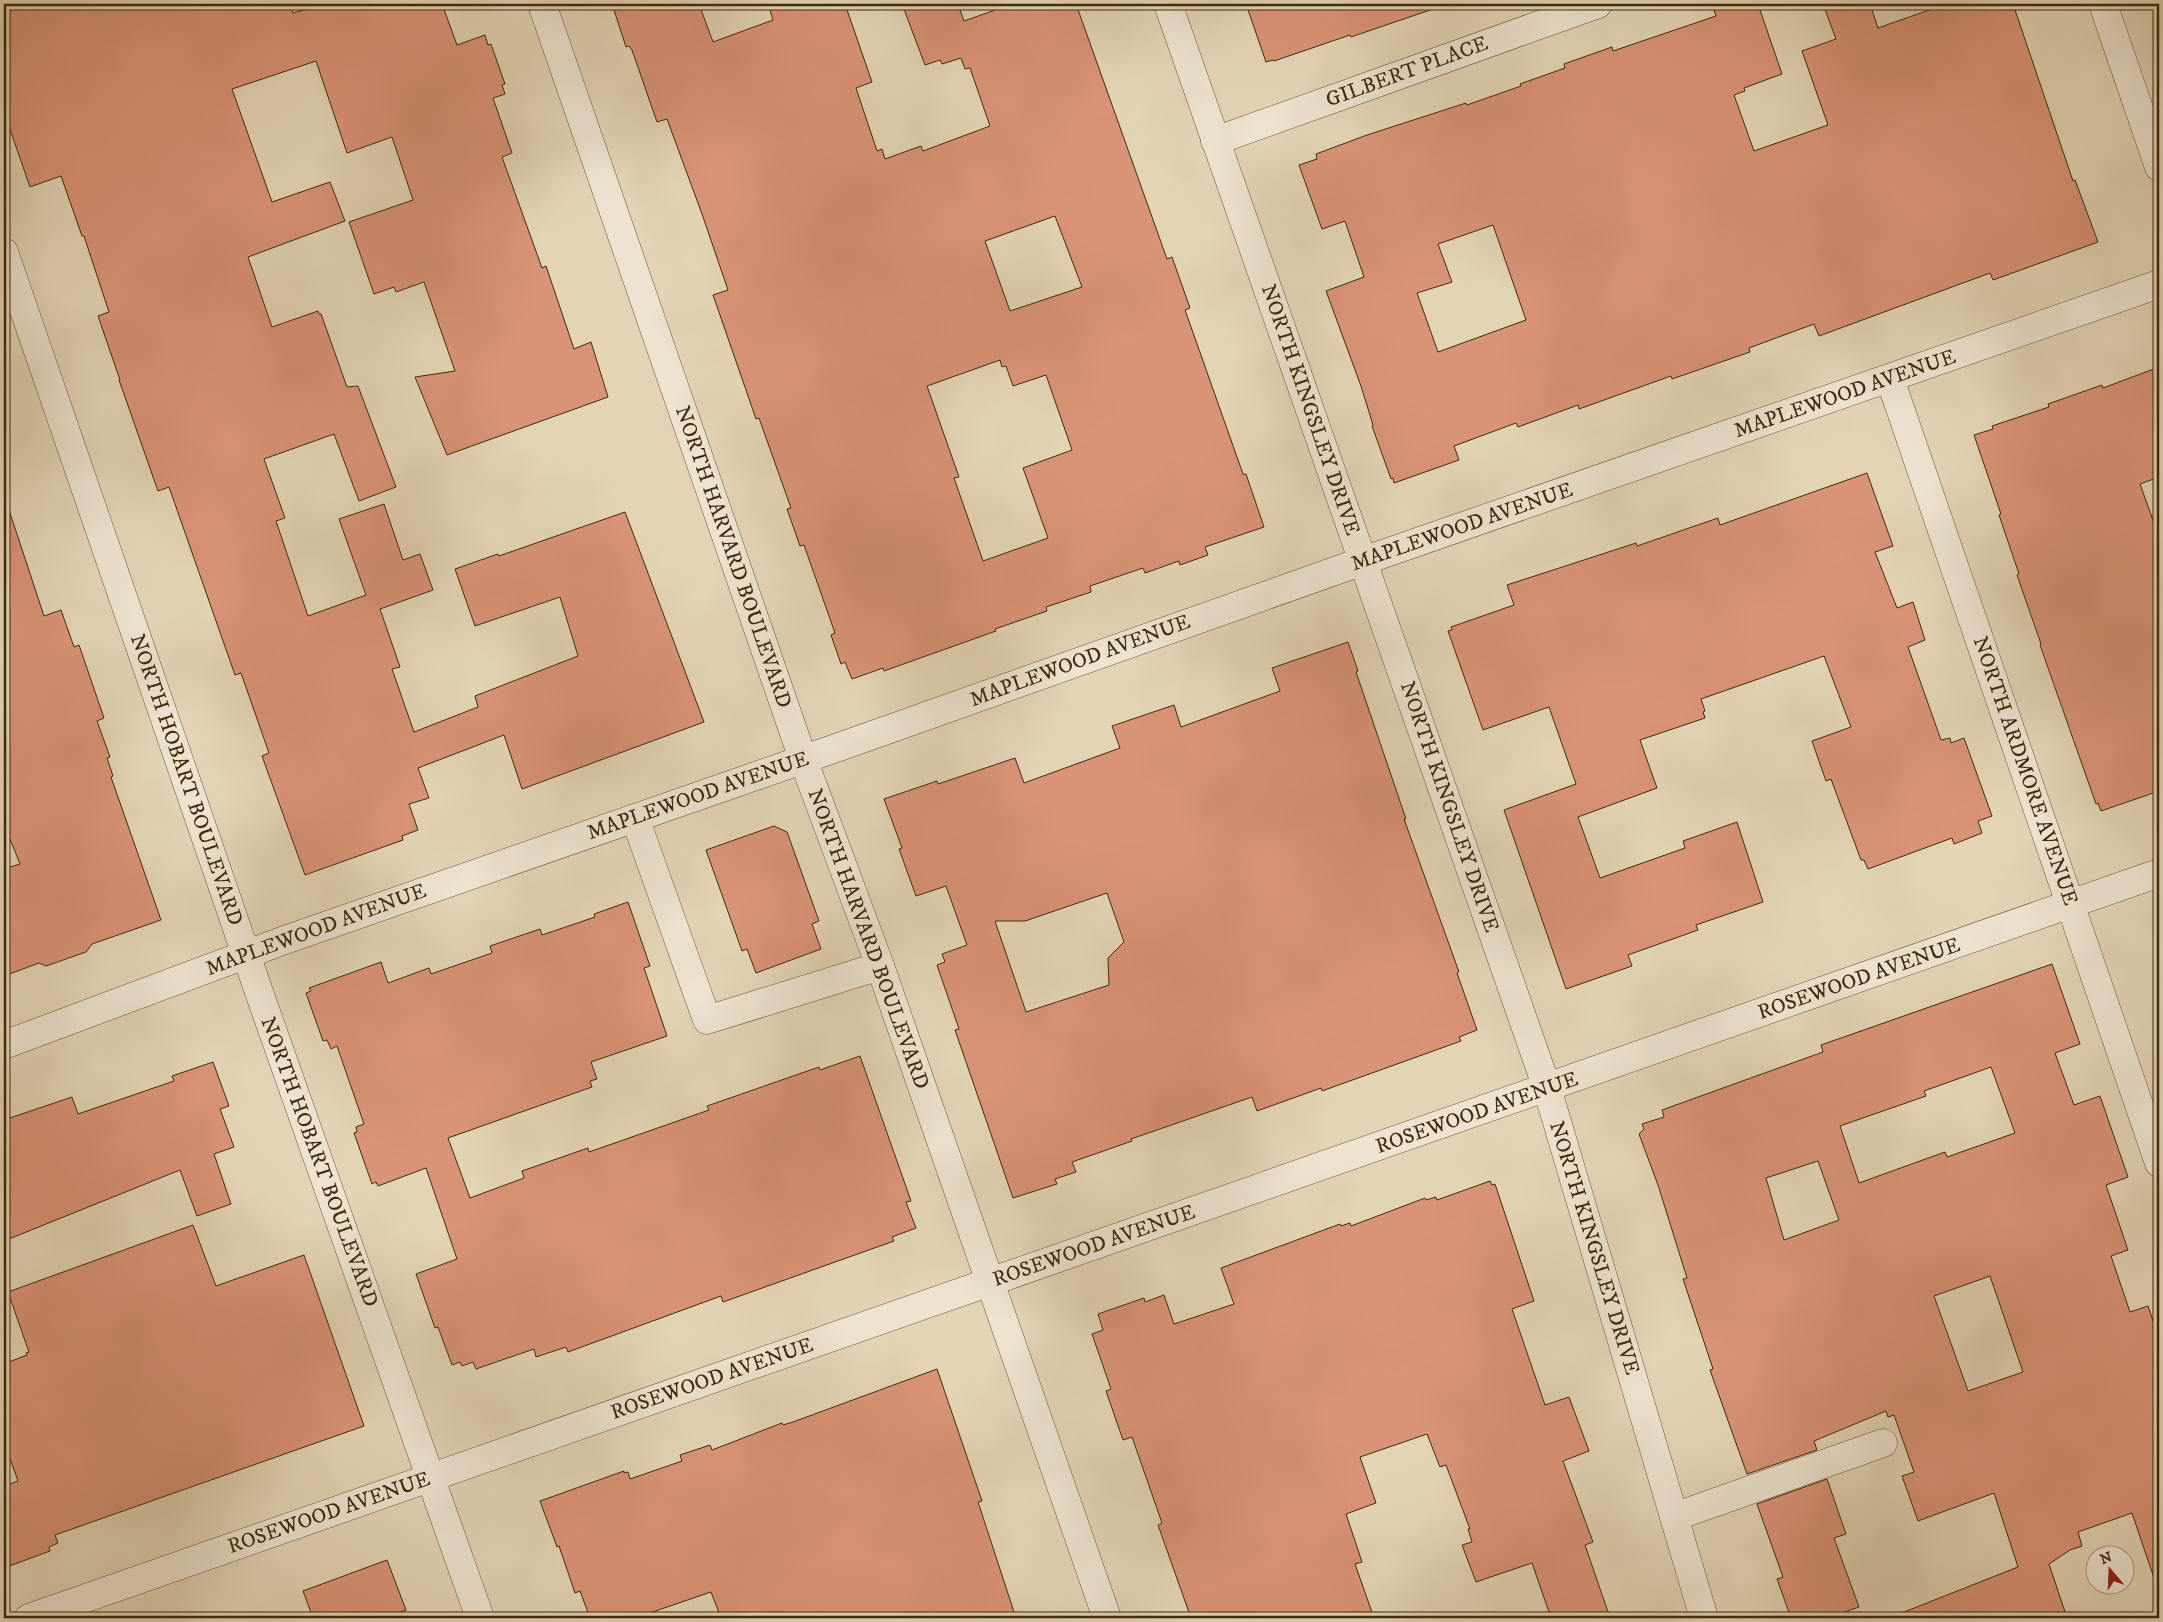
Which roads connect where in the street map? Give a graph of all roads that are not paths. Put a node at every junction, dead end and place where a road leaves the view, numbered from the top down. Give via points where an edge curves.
1 (542, 4) edge
2 (1168, 4) edge
3 (1598, 4) edge
4 (2104, 4) edge
5 (1215, 140) junction
6 (2159, 167) edge
7 (4, 252) edge
8 (2159, 284) edge
9 (1890, 379) junction
10 (1363, 561) junction
11 (803, 759) junction
12 (635, 818) junction
13 (2159, 873) edge
14 (2071, 905) junction
15 (246, 954) junction
16 (880, 966) junction
17 (4, 1045) edge
18 (1547, 1088) junction
19 (2159, 1163) edge
20 (989, 1283) junction
21 (1883, 1443) dead end
22 (430, 1477) junction
23 (1674, 1517) junction
24 (29, 1618) edge
25 (480, 1618) edge
26 (1107, 1618) edge
27 (1704, 1618) edge

1 - 11 street, NORTH HARVARD BOULEVARD
2 - 5 street, NORTH KINGSLEY DRIVE
3 - 5 street, GILBERT PLACE
4 - 6 street
5 - 10 street, NORTH KINGSLEY DRIVE
7 - 15 street, NORTH HOBART BOULEVARD
8 - 9 street, MAPLEWOOD AVENUE
9 - 10 street, MAPLEWOOD AVENUE
9 - 14 street, NORTH ARDMORE AVENUE
10 - 11 street, MAPLEWOOD AVENUE
10 - 18 street, NORTH KINGSLEY DRIVE
11 - 12 street, MAPLEWOOD AVENUE
11 - 16 street, NORTH HARVARD BOULEVARD
12 - 15 street, MAPLEWOOD AVENUE
12 - 16 street via 707,1020
13 - 14 street, ROSEWOOD AVENUE
14 - 18 street, ROSEWOOD AVENUE
14 - 19 street, NORTH ARDMORE AVENUE
15 - 17 street, MAPLEWOOD AVENUE
15 - 22 street, NORTH HOBART BOULEVARD
16 - 20 street, NORTH HARVARD BOULEVARD
18 - 20 street, ROSEWOOD AVENUE
18 - 23 street, NORTH KINGSLEY DRIVE
20 - 22 street, ROSEWOOD AVENUE
20 - 26 street, NORTH HARVARD BOULEVARD
21 - 23 street
22 - 24 street, ROSEWOOD AVENUE
22 - 25 street, NORTH HOBART BOULEVARD
23 - 27 street, NORTH KINGSLEY DRIVE

